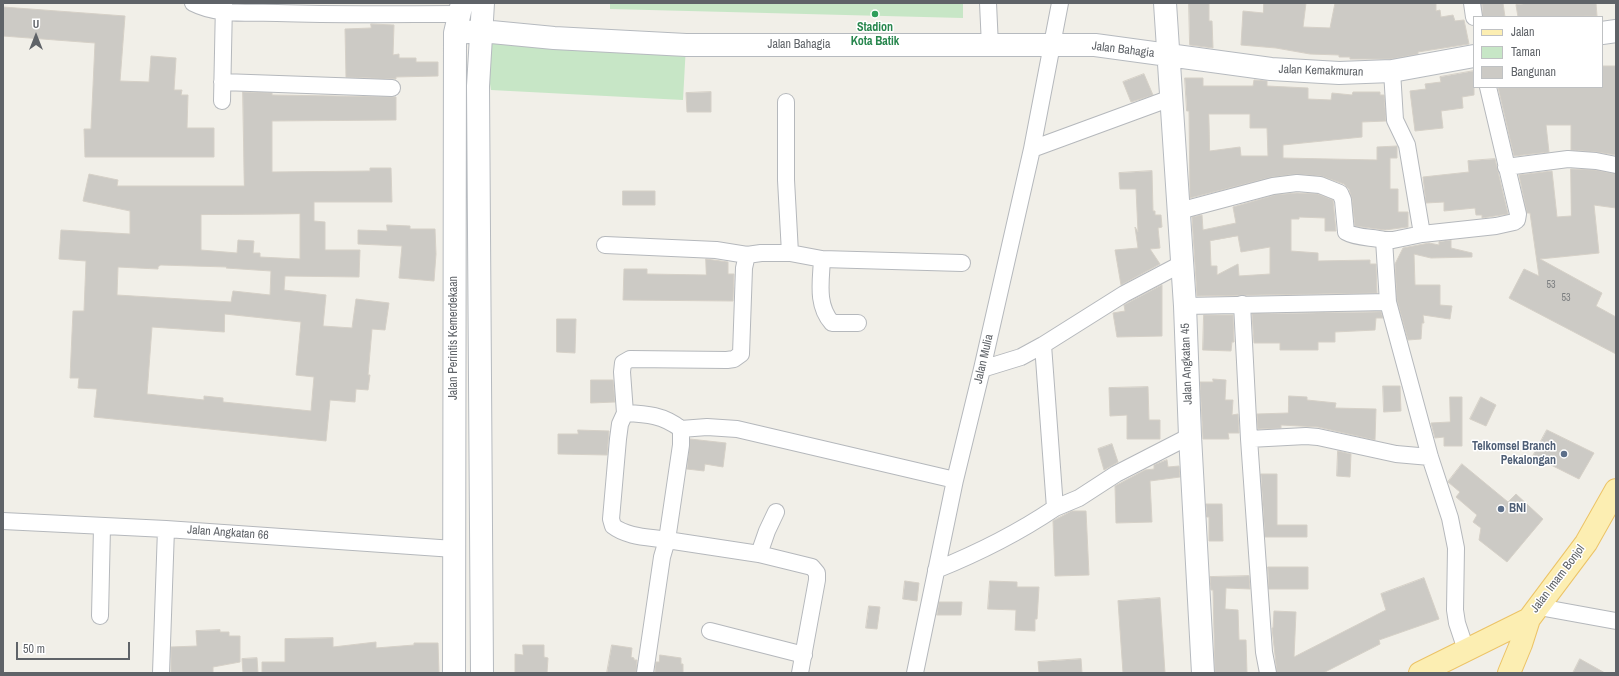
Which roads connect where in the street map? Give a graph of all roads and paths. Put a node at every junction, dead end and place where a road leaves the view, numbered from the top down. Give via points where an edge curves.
1 (193, 3) edge
2 (483, 3) edge
3 (988, 3) edge
4 (1060, 3) edge
5 (1165, 3) edge
6 (1472, 3) edge
7 (224, 7) edge
8 (332, 9) edge
9 (1474, 16) edge
10 (459, 17) edge
11 (481, 31) junction
12 (1616, 31) edge
13 (1603, 33) edge
14 (990, 46) junction
15 (1051, 46) junction
16 (1168, 55) junction
17 (1473, 56) edge
18 (1392, 71) junction
19 (222, 82) junction
20 (392, 88) dead end
21 (1488, 88) edge
22 (1171, 98) junction
23 (222, 101) dead end
24 (786, 102) dead end
25 (1032, 149) junction
26 (1616, 165) edge
27 (1506, 167) junction
28 (1179, 211) junction
29 (1422, 234) junction
30 (1384, 240) junction
31 (605, 245) dead end
32 (790, 253) junction
33 (746, 255) junction
34 (822, 259) junction
35 (962, 263) dead end
36 (1183, 263) junction
37 (1388, 302) junction
38 (1242, 304) junction
39 (1185, 306) junction
40 (858, 322) dead end
41 (1043, 345) junction
42 (982, 370) junction
43 (625, 413) junction
44 (681, 429) junction
45 (1190, 436) junction
46 (1249, 439) junction
47 (1430, 457) junction
48 (955, 480) junction
49 (1616, 490) edge
50 (1055, 508) junction
51 (776, 512) dead end
52 (3, 521) edge
53 (102, 527) junction
54 (166, 529) junction
55 (667, 540) junction
56 (454, 549) junction
57 (759, 554) junction
58 (936, 570) junction
59 (1534, 613) junction
60 (100, 616) dead end
61 (1616, 621) edge
62 (710, 631) dead end
63 (1466, 650) junction
64 (804, 655) junction
65 (161, 673) edge
66 (454, 673) edge
67 (482, 673) edge
68 (645, 673) edge
69 (800, 673) edge
70 (915, 673) edge
71 (1203, 673) edge
72 (1268, 673) edge
73 (1420, 673) edge
74 (1509, 673) edge

1 - 7 street via 200,7
2 - 11 street
3 - 14 street
4 - 15 street, Jalan Mulia
5 - 16 street, Jalan Angkatan 45
6 - 9 street
7 - 8 street
7 - 19 street
8 - 10 street
10 - 11 street, Jalan Bahagia
10 - 56 street, Jalan Perintis Kemerdekaan
11 - 14 street, Jalan Bahagia via 554,38 686,45
11 - 67 street via 478,86
12 - 13 street
14 - 15 street, Jalan Bahagia
15 - 16 street, Jalan Bahagia via 1095,45
15 - 25 street, Jalan Mulia
16 - 18 street, Jalan Kemakmuran via 1271,69 1339,73
16 - 22 street, Jalan Angkatan 45
17 - 18 street, Jalan Kemakmuran
18 - 29 street via 1395,120 1407,145
19 - 20 street
19 - 23 street
21 - 27 street
22 - 25 street
22 - 28 street, Jalan Angkatan 45
24 - 32 street via 786,180
25 - 42 street, Jalan Mulia
26 - 27 street via 1568,159
27 - 29 street via 1518,214 1517,220 1496,226
28 - 30 street via 1273,186 1297,183 1320,186 1340,192 1346,232 1353,236 1370,236
28 - 36 street, Jalan Angkatan 45
29 - 30 street
30 - 37 street
31 - 33 street via 716,250
32 - 33 street
32 - 34 street
33 - 43 street via 741,354 727,360 630,359 623,363 622,372
34 - 35 street
34 - 40 street via 821,302 825,315 832,323
36 - 39 street, Jalan Angkatan 45
36 - 41 street via 1124,294
37 - 38 street
37 - 47 street
38 - 39 street
38 - 46 street
39 - 45 street, Jalan Angkatan 45
41 - 42 street via 1021,357
41 - 50 street
42 - 48 street, Jalan Mulia
43 - 44 street via 652,415 669,420
43 - 55 street via 618,439 611,519 613,526 630,534
44 - 48 street via 737,429
44 - 55 street via 681,445
45 - 50 street via 1116,474 1079,498
45 - 71 street, Jalan Angkatan 45
46 - 47 street via 1318,437 1396,454
46 - 72 street via 1264,652
47 - 63 street via 1455,540 1455,610
48 - 58 street, Jalan Mulia
49 - 59 main road, Jalan Imam Bonjol via 1586,543
50 - 58 street via 995,544
51 - 57 street
52 - 53 street, Jalan Angkatan 66
53 - 54 street, Jalan Angkatan 66
53 - 60 street
54 - 56 street, Jalan Angkatan 66
54 - 65 street
55 - 57 street
55 - 68 street
56 - 66 street, Jalan Perintis Kemerdekaan
57 - 64 street via 812,567 817,573
58 - 70 street, Jalan Mulia
59 - 61 street
59 - 63 main road
59 - 74 main road, Jalan Imam Bonjol
62 - 64 street
63 - 73 main road
64 - 69 street

